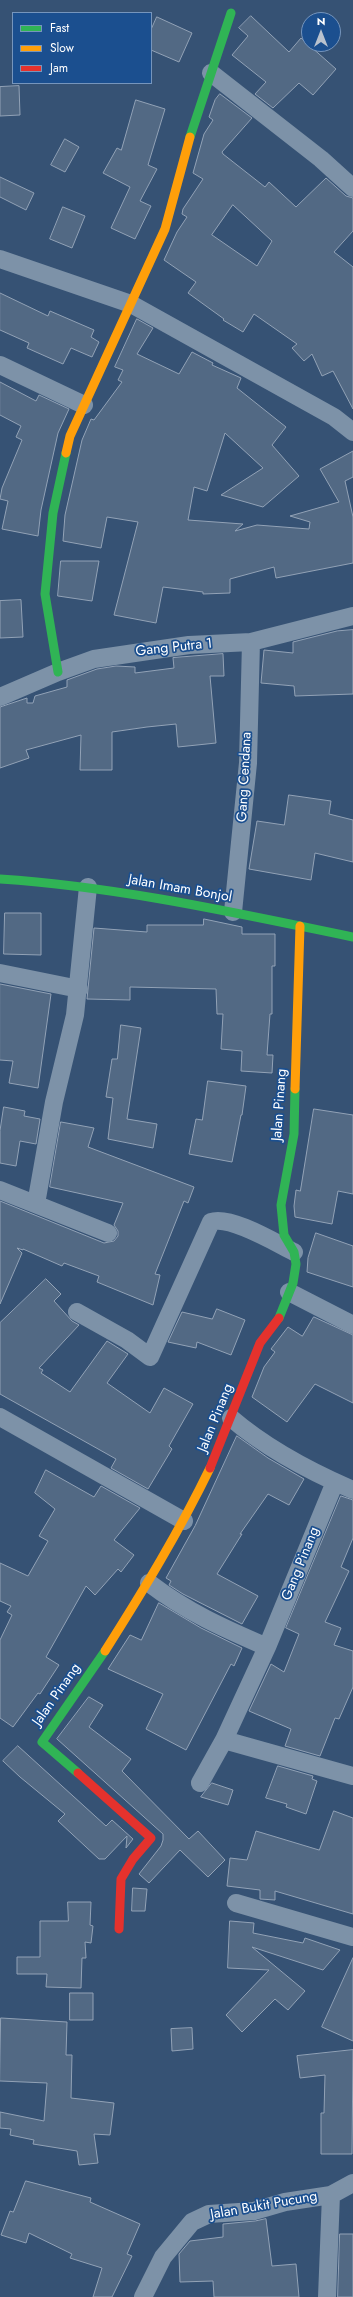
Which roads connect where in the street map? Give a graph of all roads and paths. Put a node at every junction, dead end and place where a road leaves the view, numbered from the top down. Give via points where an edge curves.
1 (231, 13) dead end
2 (211, 73) junction
3 (353, 188) edge
4 (0, 259) edge
5 (131, 304) junction
6 (0, 365) edge
7 (84, 405) junction
8 (353, 432) edge
9 (353, 616) edge
10 (251, 642) junction
11 (58, 672) junction
12 (0, 697) edge
13 (0, 880) edge
14 (88, 887) junction
15 (233, 912) junction
16 (300, 926) junction
17 (353, 937) edge
18 (0, 974) edge
19 (79, 988) junction
20 (0, 1190) edge
21 (36, 1204) junction
22 (108, 1233) dead end
23 (294, 1252) junction
24 (289, 1292) junction
25 (77, 1312) dead end
26 (353, 1325) edge
27 (0, 1417) edge
28 (231, 1418) junction
29 (335, 1482) junction
30 (353, 1490) edge
31 (184, 1521) junction
32 (149, 1583) junction
33 (267, 1647) junction
34 (224, 1740) junction
35 (353, 1776) edge
36 (200, 1783) dead end
37 (236, 1903) dead end
38 (119, 1929) dead end
39 (353, 1938) edge
40 (353, 2183) edge
41 (331, 2195) junction
42 (143, 2297) edge
43 (327, 2297) edge

1 - 2 main road
2 - 3 street via 321,159
2 - 5 main road via 165,229
4 - 5 street
5 - 7 main road
5 - 8 street via 334,417
6 - 7 street
7 - 11 main road via 70,436 53,513 45,594
9 - 10 street, Gang Putra 1
10 - 11 street, Gang Putra 1 via 146,650 94,659
10 - 15 street, Gang Cendana via 248,763
11 - 12 street, Gang Putra 1
13 - 14 main road, Jalan Imam Bonjol via 45,881
14 - 15 main road, Jalan Imam Bonjol
14 - 19 street
15 - 16 main road, Jalan Imam Bonjol
16 - 17 main road, Jalan Imam Bonjol
16 - 23 main road, Jalan Pinang via 294,1134 281,1205 284,1235
18 - 19 street
19 - 21 street via 54,1102
20 - 21 street
21 - 22 street
23 - 24 main road, Jalan Pinang via 296,1264
23 - 25 street via 240,1227 223,1221 211,1222 150,1357 127,1340
24 - 26 street
24 - 28 main road, Jalan Pinang via 278,1319 260,1343
27 - 31 street
28 - 29 street via 256,1440
28 - 31 main road, Jalan Pinang
29 - 30 street
29 - 33 street, Gang Pinang
31 - 32 main road, Jalan Pinang
32 - 33 street via 173,1602 204,1620
32 - 38 main road, Jalan Pinang via 42,1742 151,1838 133,1859 121,1879
33 - 34 street, Gang Pinang
34 - 35 street
34 - 36 street, Gang Pinang
37 - 39 street
40 - 41 street, Jalan Bukit Pucung
41 - 42 street, Jalan Bukit Pucung via 285,2202 254,2211 209,2214 192,2222 163,2257
41 - 43 street

